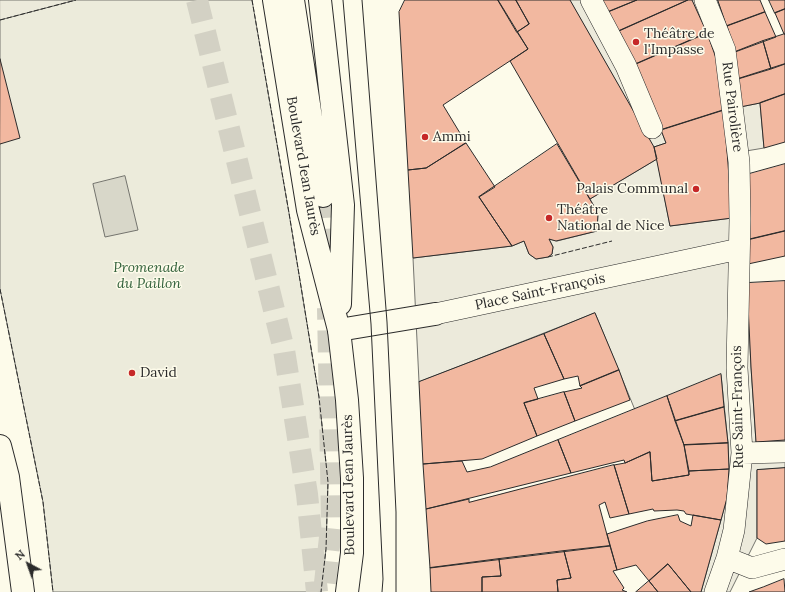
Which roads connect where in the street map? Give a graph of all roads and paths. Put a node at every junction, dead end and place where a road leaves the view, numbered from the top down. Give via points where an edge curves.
1 (274, 0) edge
2 (293, 0) edge
3 (320, 0) edge
4 (591, 0) edge
5 (705, 0) edge
6 (652, 128) dead end
7 (323, 196) tunnel mouth
8 (740, 219) joint
9 (739, 249) junction
10 (435, 314) joint
11 (339, 330) junction
12 (0, 446) edge
13 (785, 452) edge
14 (742, 453) junction
15 (727, 558) junction
16 (785, 559) edge
17 (23, 592) edge
18 (347, 592) edge
19 (715, 592) edge

1 - 11 main road, Boulevard Jean Jaurès via 308,210
2 - 7 main road
3 - 11 main road, Boulevard Jean Jaurès via 343,205
4 - 6 street via 626,66
5 - 8 street, Rue Pairolière via 725,50 739,162
8 - 9 street, Rue Saint-François
9 - 10 street, Place Saint-François
9 - 14 street, Rue Saint-François via 736,368
10 - 11 main road, Place Saint-François
11 - 18 main road, Boulevard Jean Jaurès via 352,478 352,553
12 - 17 main road via 8,477
13 - 14 street
14 - 15 street, Rue Saint-François via 734,530
15 - 16 street via 752,568
15 - 19 street, Rue Saint-François

